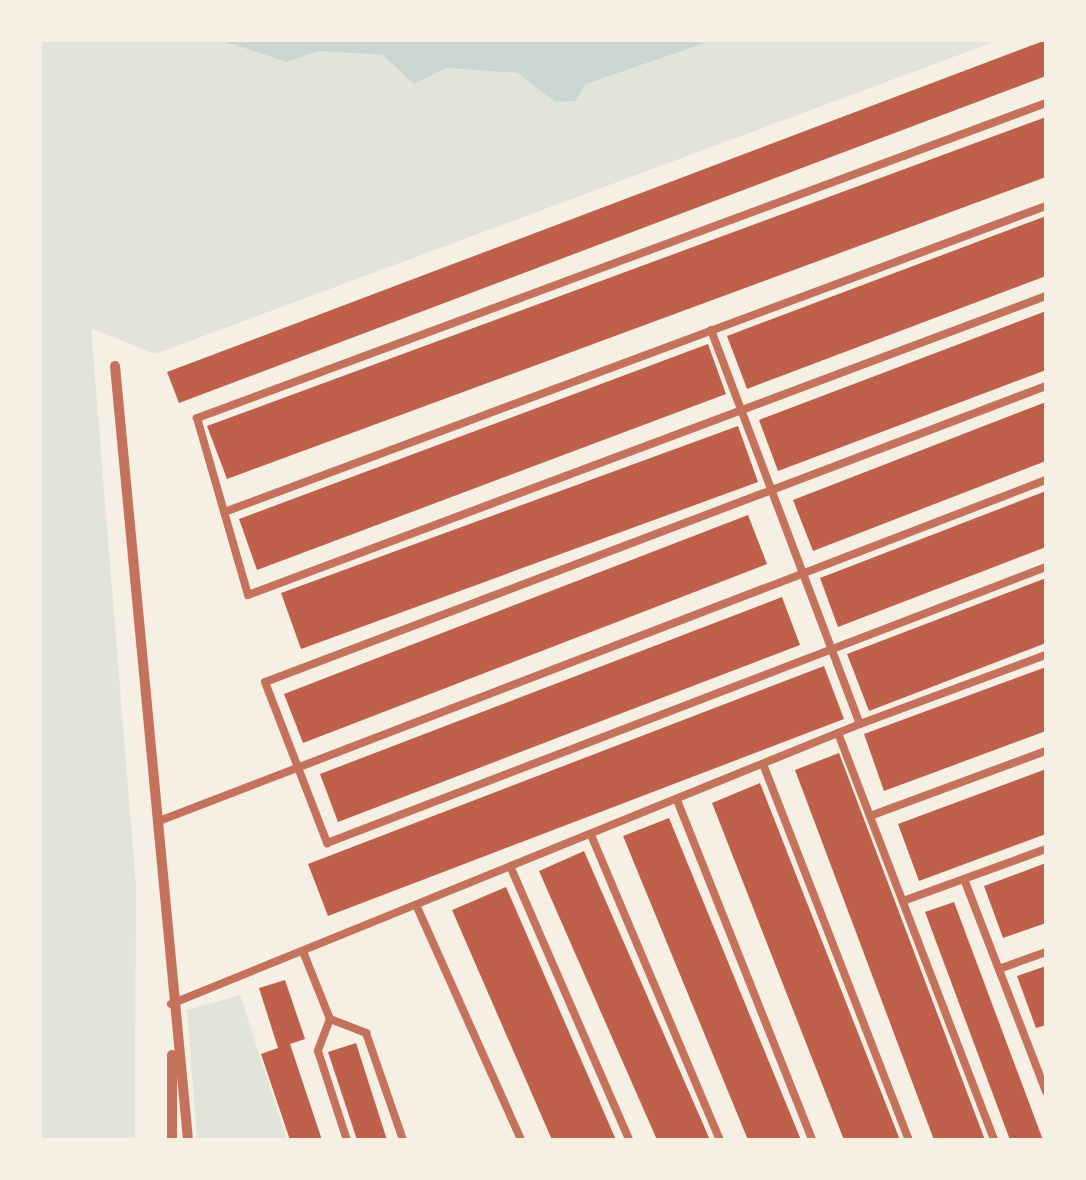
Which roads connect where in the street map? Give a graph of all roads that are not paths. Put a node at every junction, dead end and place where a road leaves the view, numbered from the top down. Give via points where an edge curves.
1 (1046, 103) edge
2 (1046, 206) edge
3 (1046, 296) edge
4 (711, 330) junction
5 (115, 366) dead end
6 (1046, 386) edge
7 (746, 412) junction
8 (1046, 480) edge
9 (775, 489) junction
10 (228, 511) junction
11 (1046, 568) edge
12 (806, 574) junction
13 (833, 648) junction
14 (1046, 655) edge
15 (860, 724) junction
16 (838, 733) junction
17 (1046, 751) edge
18 (763, 764) junction
19 (298, 769) junction
20 (677, 800) junction
21 (870, 816) junction
22 (158, 821) junction
23 (591, 836) junction
24 (1046, 850) edge
25 (510, 868) junction
26 (964, 879) junction
27 (902, 901) junction
28 (417, 907) junction
29 (1046, 952) edge
30 (304, 954) junction
31 (1000, 969) junction
32 (171, 1004) junction
33 (330, 1019) junction
34 (1046, 1054) edge
35 (1033, 1058) junction
36 (1046, 1092) edge
37 (172, 1140) edge
38 (188, 1140) edge
39 (347, 1140) edge
40 (403, 1140) edge
41 (521, 1140) edge
42 (630, 1140) edge
43 (720, 1140) edge
44 (812, 1140) edge
45 (908, 1140) edge
46 (994, 1140) edge

1 - 10 lane via 197,418
2 - 4 lane
3 - 7 lane
4 - 7 lane
4 - 10 lane
5 - 22 street
6 - 9 lane
7 - 9 lane
7 - 10 lane via 248,595
8 - 12 lane
9 - 12 lane
9 - 19 lane via 265,682
11 - 13 lane
12 - 13 lane
12 - 19 lane
13 - 15 lane
13 - 19 lane via 327,843
14 - 15 lane
15 - 16 lane
16 - 18 lane
16 - 21 lane
17 - 21 lane
18 - 20 lane
18 - 45 lane
19 - 22 lane
20 - 23 lane
20 - 44 lane
21 - 27 lane
22 - 32 street
23 - 25 lane
23 - 43 lane
24 - 26 lane
25 - 28 lane
25 - 42 lane
26 - 27 lane
26 - 31 lane
27 - 46 lane
28 - 30 lane
28 - 41 lane
29 - 31 lane
30 - 32 lane
30 - 33 lane
31 - 35 lane
32 - 37 street
32 - 38 street
33 - 39 lane via 318,1051
33 - 40 lane via 366,1033
34 - 35 lane
35 - 36 lane

